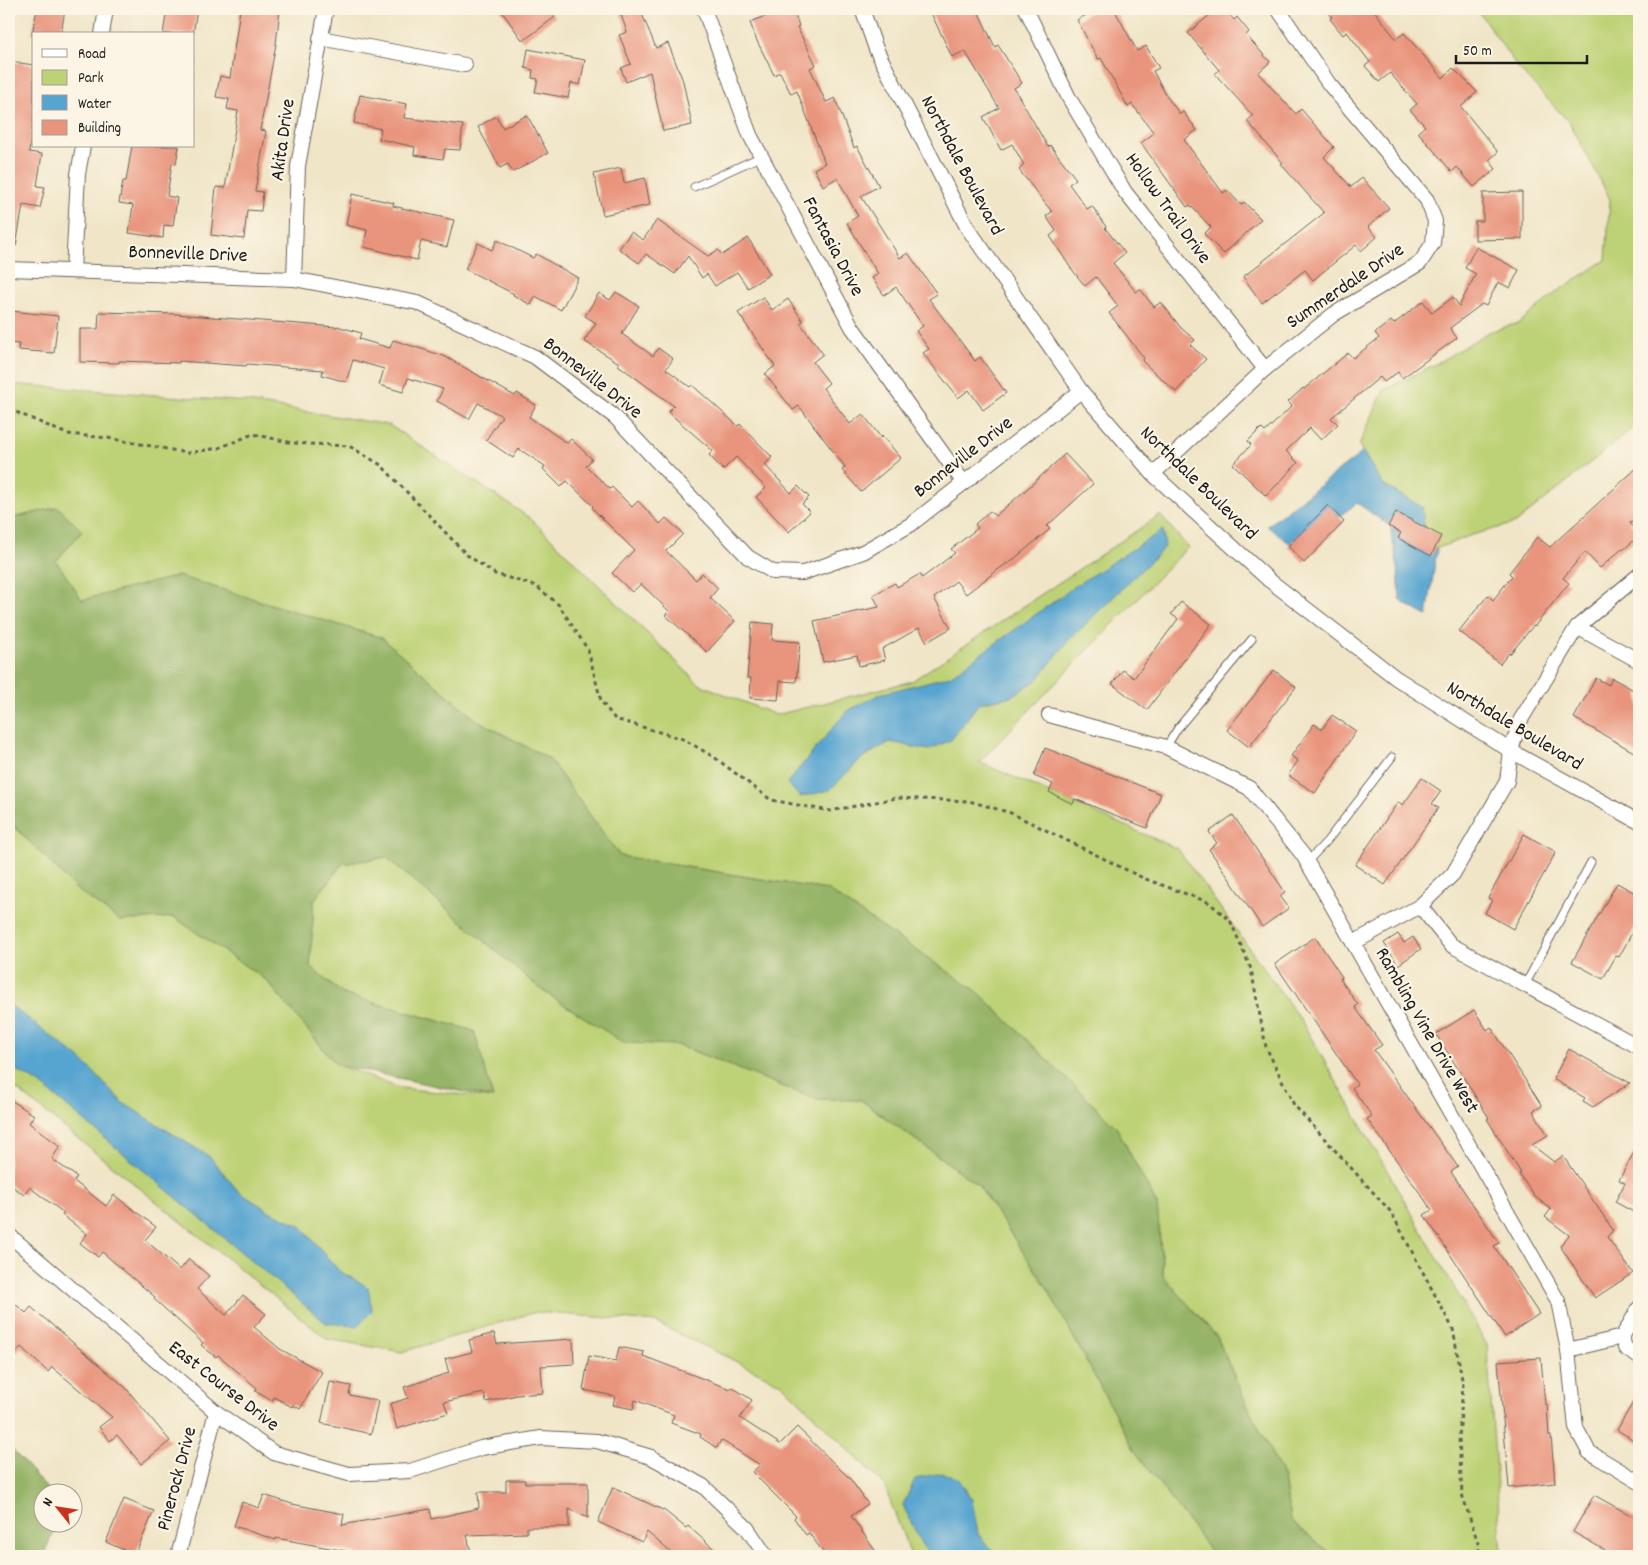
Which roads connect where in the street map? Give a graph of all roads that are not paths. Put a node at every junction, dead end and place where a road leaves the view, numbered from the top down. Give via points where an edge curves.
1 (106, 9) edge
2 (326, 9) edge
3 (704, 9) edge
4 (862, 9) edge
5 (1026, 9) edge
6 (1278, 9) edge
7 (102, 32) edge
8 (320, 38) junction
9 (466, 65) dead end
10 (83, 148) edge
11 (762, 156) junction
12 (694, 187) dead end
13 (9, 269) edge
14 (73, 271) junction
15 (294, 279) junction
16 (1265, 368) junction
17 (1081, 392) junction
18 (1153, 474) junction
19 (964, 483) junction
20 (1639, 575) edge
21 (1576, 627) junction
22 (1252, 639) dead end
23 (1639, 662) edge
24 (1049, 715) dead end
25 (1166, 748) junction
26 (1511, 751) junction
27 (1392, 757) dead end
28 (1639, 822) edge
29 (1307, 862) junction
30 (1591, 862) dead end
31 (1420, 906) junction
32 (1354, 943) junction
33 (1525, 985) junction
34 (1639, 1047) edge
35 (9, 1235) edge
36 (1639, 1308) edge
37 (1622, 1337) junction
38 (1568, 1350) junction
39 (1639, 1357) edge
40 (216, 1412) junction
41 (1639, 1482) edge
42 (178, 1556) edge
43 (766, 1556) edge

1 - 7 street
2 - 8 street, Akita Drive
3 - 11 street, Fantasia Drive via 750,135
4 - 17 street, Northdale Boulevard via 876,48 967,227
5 - 16 street, Hollow Trail Drive via 1069,98 1125,192
6 - 16 street, Summerdale Drive via 1329,84 1427,200 1435,221 1433,243 1420,263 1334,314
8 - 9 street
8 - 15 street, Akita Drive via 298,166
10 - 14 street via 78,174
11 - 12 lane
11 - 19 street, Fantasia Drive via 852,327
13 - 14 street, Bonneville Drive
14 - 15 street, Bonneville Drive
15 - 19 street, Bonneville Drive via 418,303 535,357 615,417 748,557 773,572 803,573 863,552 910,525
16 - 18 street, Summerdale Drive
17 - 18 street, Northdale Boulevard
17 - 19 street, Bonneville Drive
18 - 26 street, Northdale Boulevard via 1268,580 1396,678
20 - 21 street
21 - 23 street
21 - 26 street via 1520,721
22 - 25 lane via 1178,728
24 - 25 street, Rambling Vine Drive West
25 - 29 street, Rambling Vine Drive West via 1249,788
26 - 28 street, Northdale Boulevard
26 - 31 street via 1507,781 1453,874
27 - 29 lane
29 - 32 street, Rambling Vine Drive West
30 - 33 lane
31 - 32 street
31 - 33 street via 1451,945
32 - 38 street, Rambling Vine Drive West via 1558,1301
33 - 34 street
35 - 40 street, East Course Drive
36 - 37 street
37 - 38 street
37 - 39 street via 1624,1348
38 - 41 street, Rambling Vine Drive West via 1576,1428 1589,1452
40 - 42 street, Pinerock Drive
40 - 43 street, East Course Drive via 274,1453 349,1474 410,1471 481,1448 541,1438 597,1441 651,1457 703,1486 747,1528

